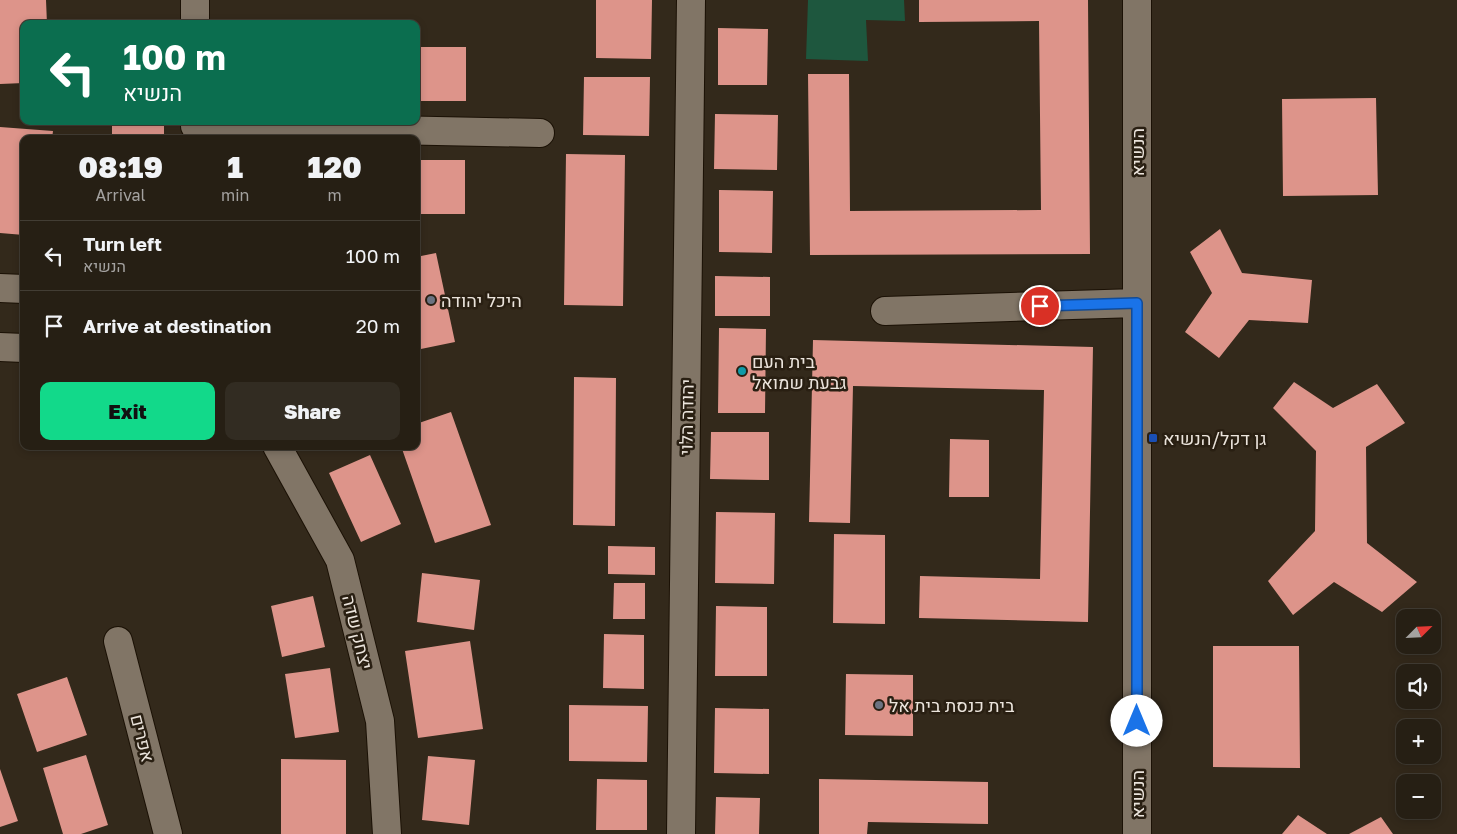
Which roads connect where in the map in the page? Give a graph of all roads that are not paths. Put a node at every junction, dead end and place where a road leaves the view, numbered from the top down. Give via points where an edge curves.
1 (195, 0) edge
2 (691, 0) edge
3 (1137, 0) edge
4 (195, 20) edge
5 (195, 129) edge
6 (540, 133) dead end
7 (1137, 303) junction
8 (885, 311) dead end
9 (0, 347) edge
10 (20, 348) edge
11 (279, 450) edge
12 (118, 641) dead end
13 (168, 834) edge
14 (387, 834) edge
15 (681, 834) edge
16 (1137, 834) edge

1 - 4 street
2 - 15 street, יהודה הלוי
3 - 7 street, הנשיא
5 - 6 street
7 - 8 street
7 - 16 street, הנשיא
9 - 10 street
11 - 14 street, יצחק שדה via 340,560 380,721
12 - 13 street, אפרים

